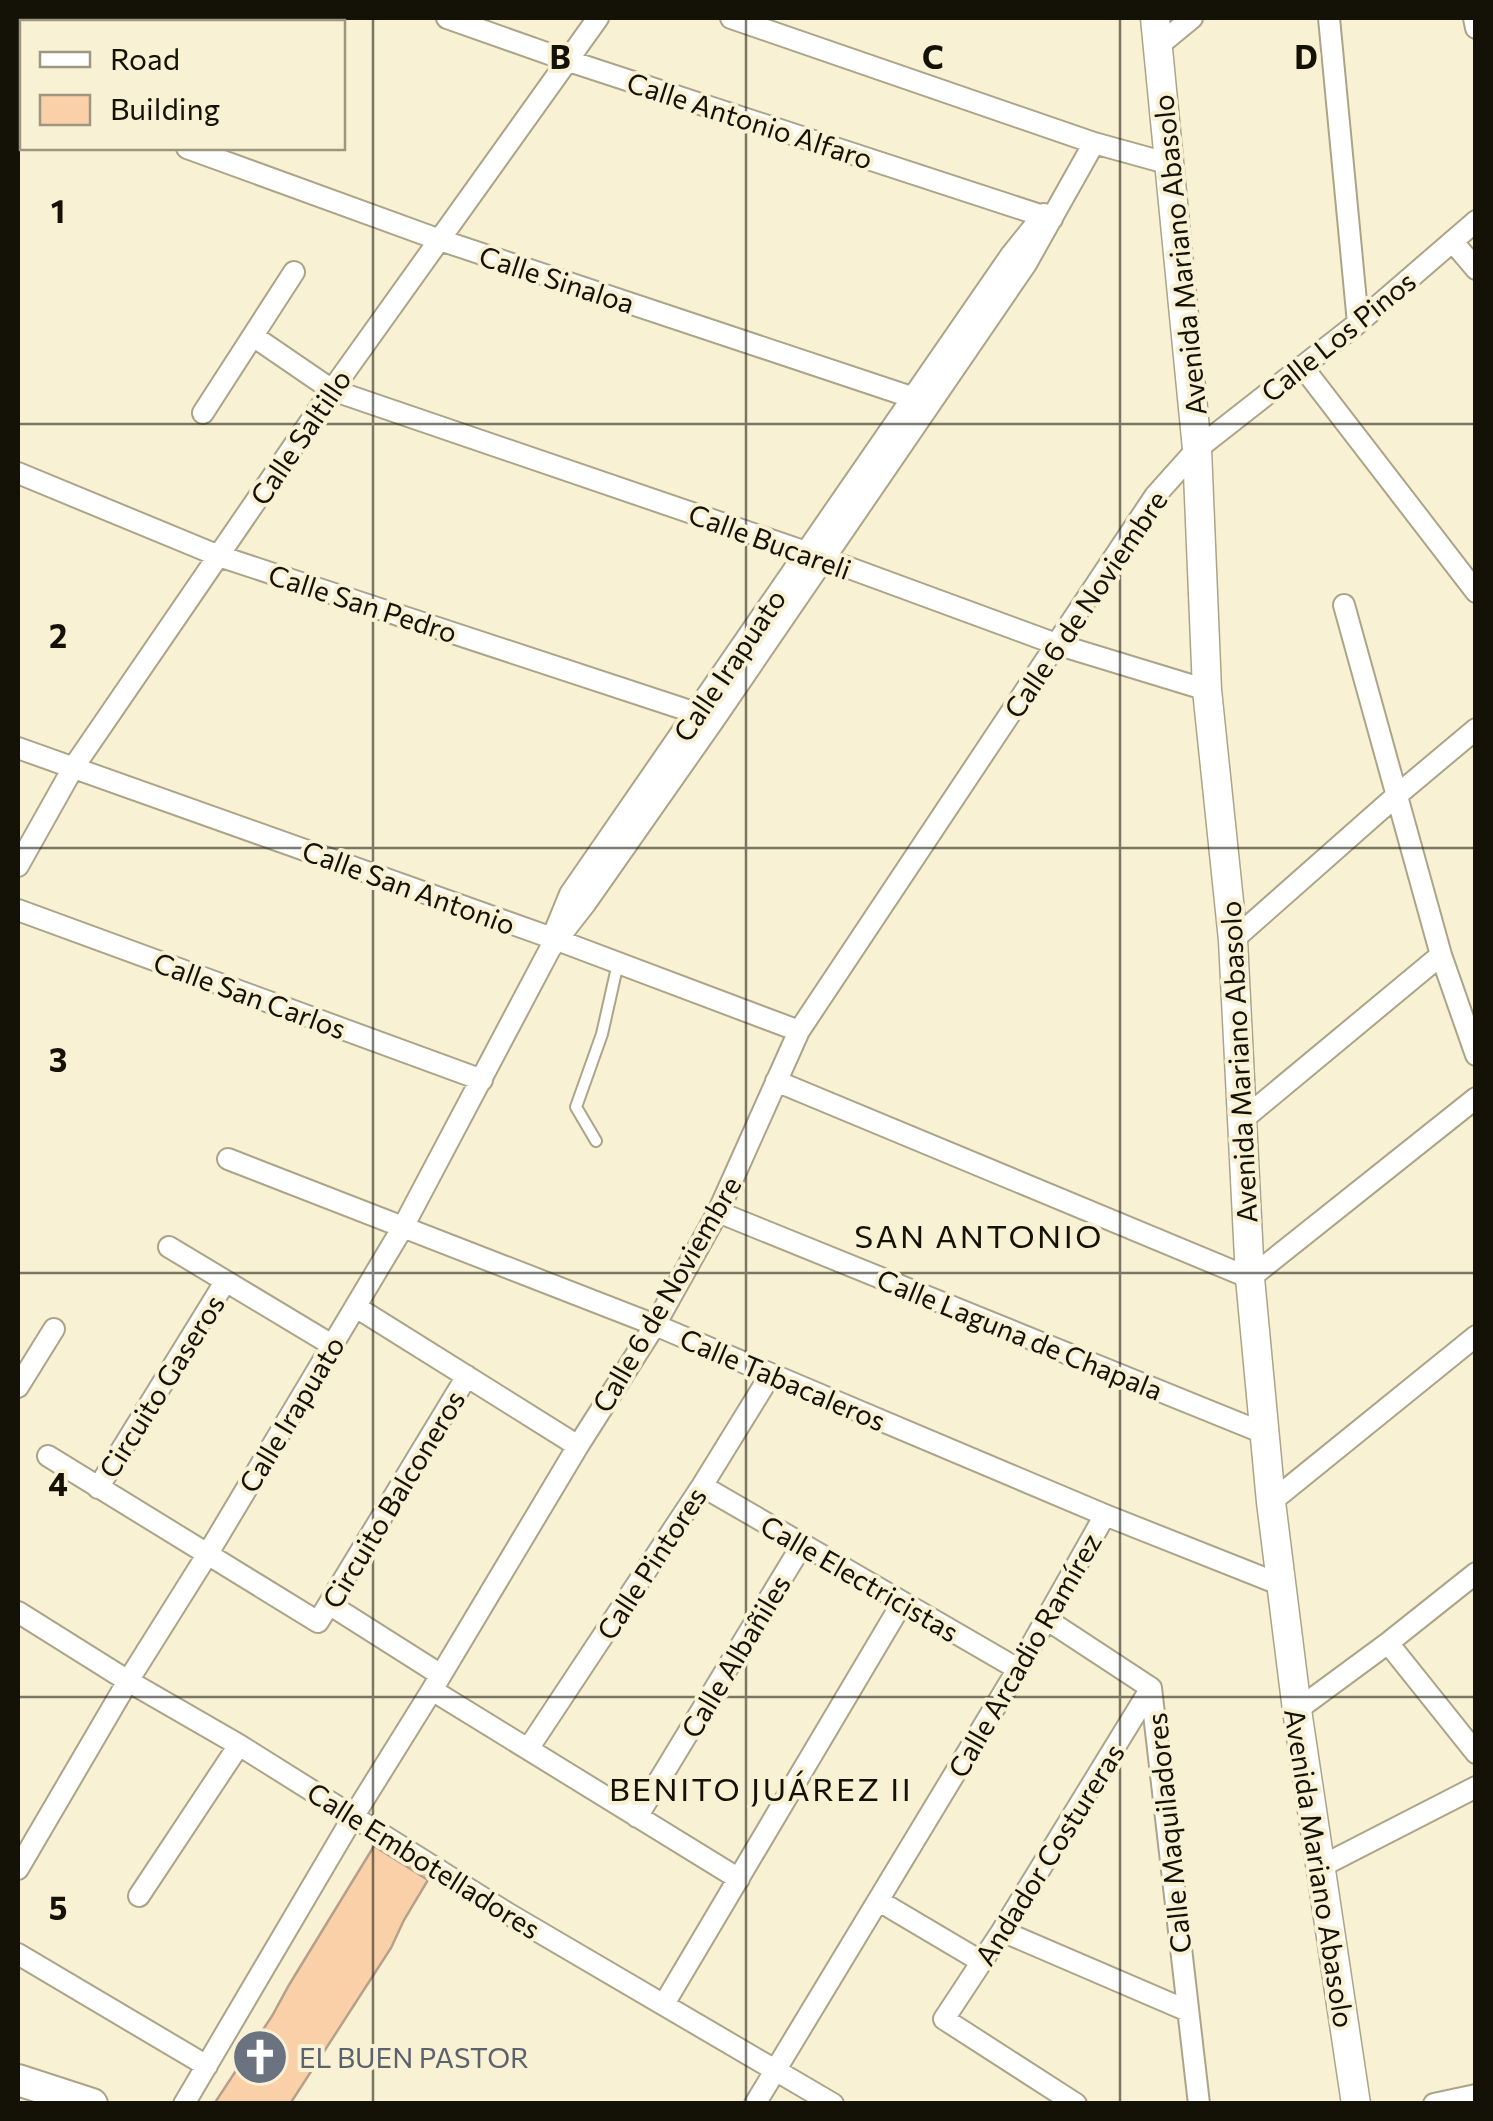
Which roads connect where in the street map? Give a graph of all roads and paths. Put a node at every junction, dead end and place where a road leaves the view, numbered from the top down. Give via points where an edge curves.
1 (447, 18) edge
2 (598, 18) edge
3 (731, 18) edge
4 (1155, 18) edge
5 (1192, 18) edge
6 (1329, 18) edge
7 (1474, 18) edge
8 (1476, 28) edge
9 (1158, 46) junction
10 (568, 60) junction
11 (1094, 143) junction
12 (193, 150) edge
13 (1170, 164) junction
14 (1048, 218) junction
15 (1476, 221) edge
16 (440, 240) junction
17 (1452, 242) junction
18 (1476, 268) edge
19 (294, 272) dead end
20 (1358, 322) junction
21 (253, 336) junction
22 (1302, 366) junction
23 (332, 390) junction
24 (921, 401) junction
25 (203, 413) dead end
26 (1198, 449) junction
27 (18, 474) edge
28 (219, 556) junction
29 (815, 556) junction
30 (1476, 592) edge
31 (1344, 606) dead end
32 (1056, 644) junction
33 (1208, 690) junction
34 (705, 716) junction
35 (1476, 729) edge
36 (18, 748) edge
37 (73, 768) junction
38 (1396, 796) junction
39 (18, 866) edge
40 (18, 910) edge
41 (1233, 940) junction
42 (553, 943) junction
43 (1441, 954) junction
44 (618, 963) junction
45 (799, 1031) junction
46 (1476, 1055) edge
47 (482, 1080) junction
48 (776, 1081) junction
49 (1476, 1098) edge
50 (1241, 1120) junction
51 (596, 1142) dead end
52 (228, 1158) dead end
53 (718, 1212) junction
54 (403, 1227) junction
55 (169, 1247) dead end
56 (1250, 1278) junction
57 (225, 1282) junction
58 (356, 1307) junction
59 (654, 1326) junction
60 (54, 1329) dead end
61 (1476, 1336) edge
62 (332, 1345) junction
63 (771, 1374) junction
64 (467, 1376) junction
65 (18, 1387) edge
66 (1266, 1434) junction
67 (578, 1446) junction
68 (48, 1456) dead end
69 (702, 1486) junction
70 (98, 1488) junction
71 (1271, 1502) junction
72 (1105, 1516) junction
73 (802, 1545) junction
74 (206, 1555) junction
75 (1476, 1574) edge
76 (1280, 1584) junction
77 (902, 1603) junction
78 (329, 1604) junction
79 (20, 1618) edge
80 (1046, 1619) junction
81 (1388, 1643) junction
82 (1018, 1669) junction
83 (128, 1681) junction
84 (437, 1683) junction
85 (1151, 1688) junction
86 (1297, 1710) junction
87 (239, 1744) junction
88 (528, 1749) junction
89 (1476, 1752) edge
90 (1476, 1787) edge
91 (352, 1817) junction
92 (636, 1817) junction
93 (1320, 1867) junction
94 (18, 1870) edge
95 (739, 1879) junction
96 (139, 1896) dead end
97 (879, 1901) junction
98 (1002, 1931) junction
99 (18, 1954) edge
100 (982, 1962) junction
101 (664, 2004) junction
102 (1188, 2011) junction
103 (207, 2066) junction
104 (777, 2069) junction
105 (18, 2080) edge
106 (1476, 2094) edge
107 (92, 2104) edge
108 (184, 2104) edge
109 (756, 2104) edge
110 (833, 2104) edge
111 (1076, 2104) edge
112 (1200, 2104) edge
113 (1356, 2104) edge
114 (1434, 2104) edge

1 - 10 street, Calle Antonio Alfaro
2 - 10 street, Calle Saltillo
3 - 11 street
4 - 9 street, Avenida Mariano Abasolo
5 - 9 street
6 - 20 street
7 - 8 street
9 - 13 street, Avenida Mariano Abasolo
10 - 14 street, Calle Antonio Alfaro
10 - 16 street, Calle Saltillo
11 - 13 street
11 - 14 street, Calle Irapuato
12 - 16 street, Calle Sinaloa
13 - 26 street, Avenida Mariano Abasolo
14 - 24 street, Calle Irapuato via 1011,255
15 - 17 street, Calle Los Pinos
16 - 23 street, Calle Saltillo
16 - 24 street, Calle Sinaloa
17 - 18 street
17 - 20 street, Calle Los Pinos
19 - 21 street
20 - 22 street, Calle Los Pinos
21 - 23 street, Calle Bucareli
21 - 25 street
22 - 26 street, Calle Los Pinos
22 - 30 street
23 - 28 street, Calle Saltillo
23 - 29 street, Calle Bucareli
24 - 29 street, Calle Irapuato
26 - 32 street, Calle 6 de Noviembre via 1155,496
26 - 33 street, Avenida Mariano Abasolo
27 - 28 street, Calle San Pedro
28 - 34 street, Calle San Pedro
28 - 37 street, Calle Saltillo
29 - 32 street, Calle Bucareli
29 - 34 street, Calle Irapuato
31 - 38 street
32 - 33 street, Calle Bucareli
32 - 45 street, Calle 6 de Noviembre
33 - 41 street, Avenida Mariano Abasolo
34 - 42 street, Calle Irapuato via 570,894
35 - 38 street
36 - 37 street, Calle San Antonio
37 - 39 street, Calle Saltillo
37 - 42 street, Calle San Antonio
38 - 41 street
38 - 43 street
40 - 47 street, Calle San Carlos
41 - 50 street, Avenida Mariano Abasolo
42 - 44 street, Calle San Antonio
42 - 47 street, Calle Irapuato
43 - 46 street
43 - 50 street
44 - 45 street, Calle San Antonio
44 - 51 lane via 576,1107
45 - 48 street, Calle 6 de Noviembre
47 - 54 street, Calle Irapuato
48 - 53 street, Calle 6 de Noviembre
48 - 56 street
49 - 56 street
50 - 56 street, Avenida Mariano Abasolo
52 - 54 street, Calle Tabacaleros
53 - 59 street, Calle 6 de Noviembre
53 - 66 street, Calle Laguna de Chapala
54 - 58 street, Calle Irapuato
54 - 59 street, Calle Tabacaleros
55 - 57 street
56 - 66 street, Avenida Mariano Abasolo
57 - 62 street, Circuito Gaseros
57 - 70 street, Circuito Gaseros
58 - 62 street, Calle Irapuato
58 - 64 street, Circuito Balconeros
59 - 63 street, Calle Tabacaleros
59 - 67 street, Calle 6 de Noviembre
60 - 65 street
61 - 71 street
62 - 74 street, Calle Irapuato
63 - 69 street, Calle Pintores
63 - 72 street, Calle Tabacaleros
64 - 67 street
64 - 78 street, Circuito Balconeros
66 - 71 street, Avenida Mariano Abasolo
67 - 84 street, Calle 6 de Noviembre
68 - 70 street
69 - 73 street, Calle Electricistas
69 - 88 street, Calle Pintores
70 - 74 street, Circuito Gaseros
71 - 76 street, Avenida Mariano Abasolo
72 - 76 street, Calle Tabacaleros
72 - 80 street, Calle Arcadio Ramírez
73 - 77 street, Calle Electricistas
73 - 92 street, Calle Albañiles
74 - 78 street, Circuito Balconeros via 318,1622
74 - 83 street, Calle Irapuato
75 - 81 street
76 - 86 street, Avenida Mariano Abasolo
77 - 82 street, Calle Electricistas
77 - 95 street
78 - 84 street
79 - 83 street, Calle Embotelladores
80 - 82 street, Calle Arcadio Ramírez
80 - 85 street, Calle Maquiladores
81 - 86 street
81 - 89 street
82 - 97 street, Calle Arcadio Ramírez
83 - 87 street, Calle Embotelladores
83 - 94 street, Calle Irapuato
84 - 88 street
84 - 91 street, Calle 6 de Noviembre
85 - 98 street, Andador Costureras
85 - 102 street, Calle Maquiladores
86 - 93 street, Avenida Mariano Abasolo
87 - 91 street, Calle Embotelladores
87 - 96 street
88 - 92 street
90 - 93 street
91 - 101 street, Calle Embotelladores
91 - 103 street, Calle 6 de Noviembre
92 - 95 street
93 - 113 street, Avenida Mariano Abasolo
95 - 101 street
97 - 100 street
97 - 104 street, Calle Arcadio Ramírez
98 - 100 street, Andador Costureras
98 - 102 street
99 - 103 street
100 - 111 street, Andador Costureras via 944,2019
101 - 104 street, Calle Embotelladores
102 - 112 street, Calle Maquiladores
103 - 108 street, Calle 6 de Noviembre
104 - 109 street, Calle Arcadio Ramírez
104 - 110 street, Calle Embotelladores
105 - 107 main road
106 - 114 street

